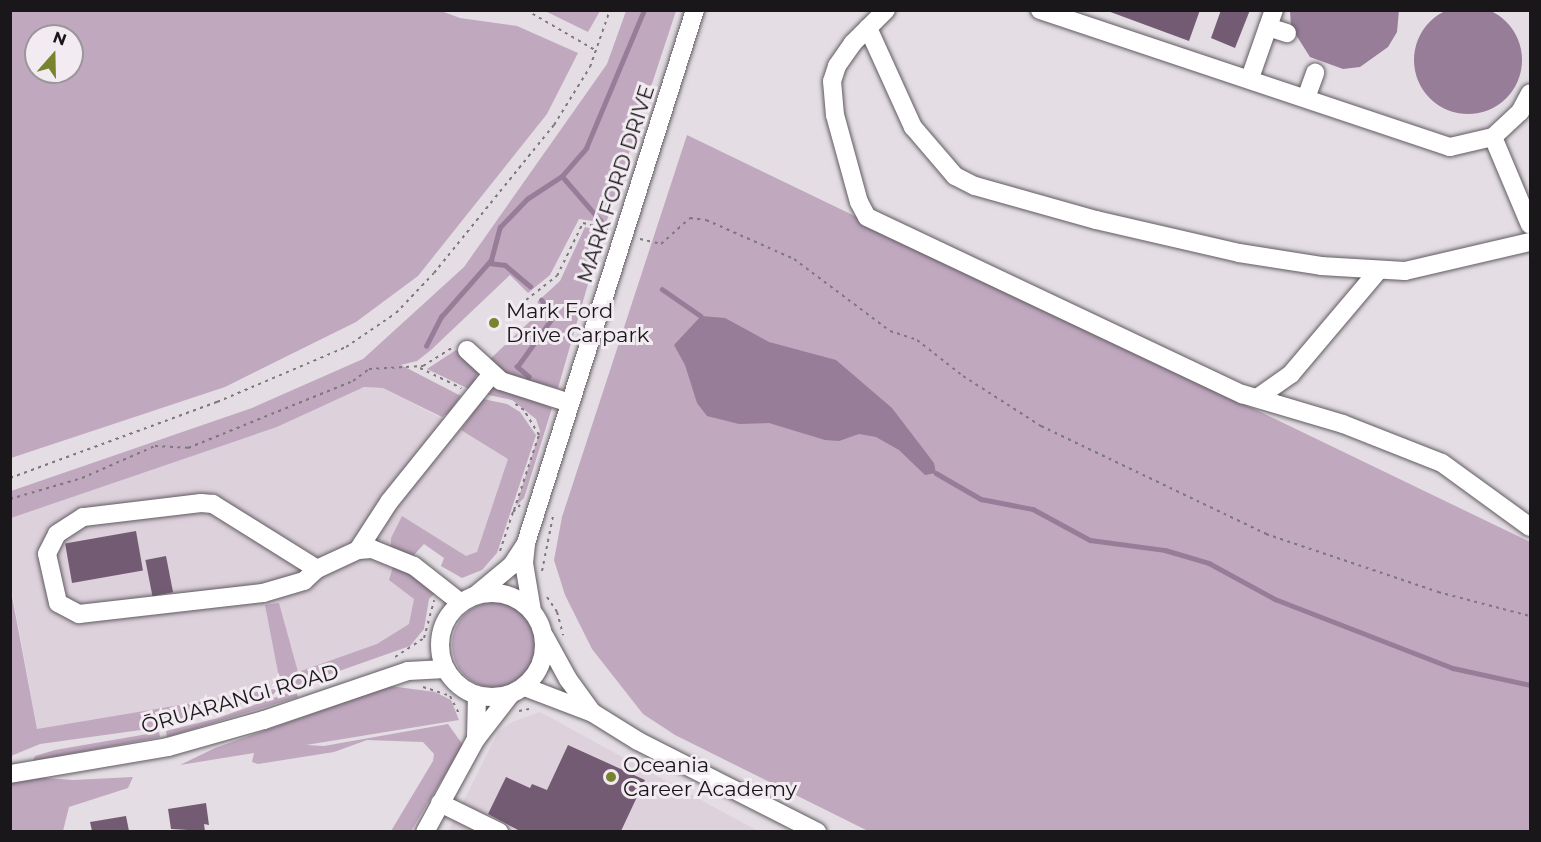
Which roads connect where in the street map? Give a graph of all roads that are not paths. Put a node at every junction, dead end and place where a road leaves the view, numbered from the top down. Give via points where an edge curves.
1 (695, 10) edge
2 (886, 10) edge
3 (1040, 10) edge
4 (1271, 19) edge
5 (868, 28) junction
6 (1287, 33) dead end
7 (1315, 73) dead end
8 (1250, 78) junction
9 (1530, 93) edge
10 (1306, 98) junction
11 (1492, 138) junction
12 (1530, 225) edge
13 (1530, 242) edge
14 (1379, 270) junction
15 (467, 350) road end
16 (492, 374) junction
17 (1257, 398) junction
18 (570, 403) junction
19 (1530, 528) edge
20 (526, 543) junction
21 (358, 550) junction
22 (317, 569) junction
23 (468, 599) junction
24 (532, 611) junction
25 (544, 635) junction
26 (440, 645) junction
27 (445, 669) junction
28 (408, 670) junction
29 (518, 691) junction
30 (477, 696) junction
31 (593, 713) junction
32 (476, 740) junction
33 (10, 774) edge
34 (440, 803) junction
35 (425, 831) edge
36 (499, 831) edge
37 (817, 831) edge

1 - 18 street, MARK FORD DRIVE
2 - 5 street
3 - 8 street
4 - 6 street
4 - 8 street
5 - 14 street via 913,127 955,176 975,186 1096,220 1239,253
5 - 17 street via 837,66 832,81 835,115 859,202 867,217 997,281
7 - 10 street
8 - 10 street
9 - 11 street via 1520,112
10 - 11 street via 1450,147
11 - 12 street
13 - 14 street via 1405,271
14 - 17 street via 1291,374
15 - 16 street
16 - 18 street via 513,387
16 - 21 street via 389,502
17 - 19 street via 1343,424 1442,463
18 - 20 street, MARK FORD DRIVE
20 - 23 street, MARK FORD DRIVE via 512,565
20 - 24 street, MARK FORD DRIVE via 524,563
21 - 22 street
21 - 23 street via 372,549 414,566
22 - 22 street via 304,581 263,593 79,614 58,603 47,554 57,534 83,517 201,503 213,504
23 - 24 street via 506,595
23 - 26 street via 445,621
24 - 25 street
25 - 29 street via 544,654 538,672
25 - 31 street via 568,680
26 - 27 street
26 - 28 street, ŌRUARANGI ROAD
27 - 28 street, ŌRUARANGI ROAD
27 - 30 street via 459,685
28 - 33 street, ŌRUARANGI ROAD via 198,739
29 - 30 street
29 - 31 street
29 - 32 street
30 - 32 street
31 - 37 street via 648,746
32 - 34 street
34 - 35 street
34 - 36 street

